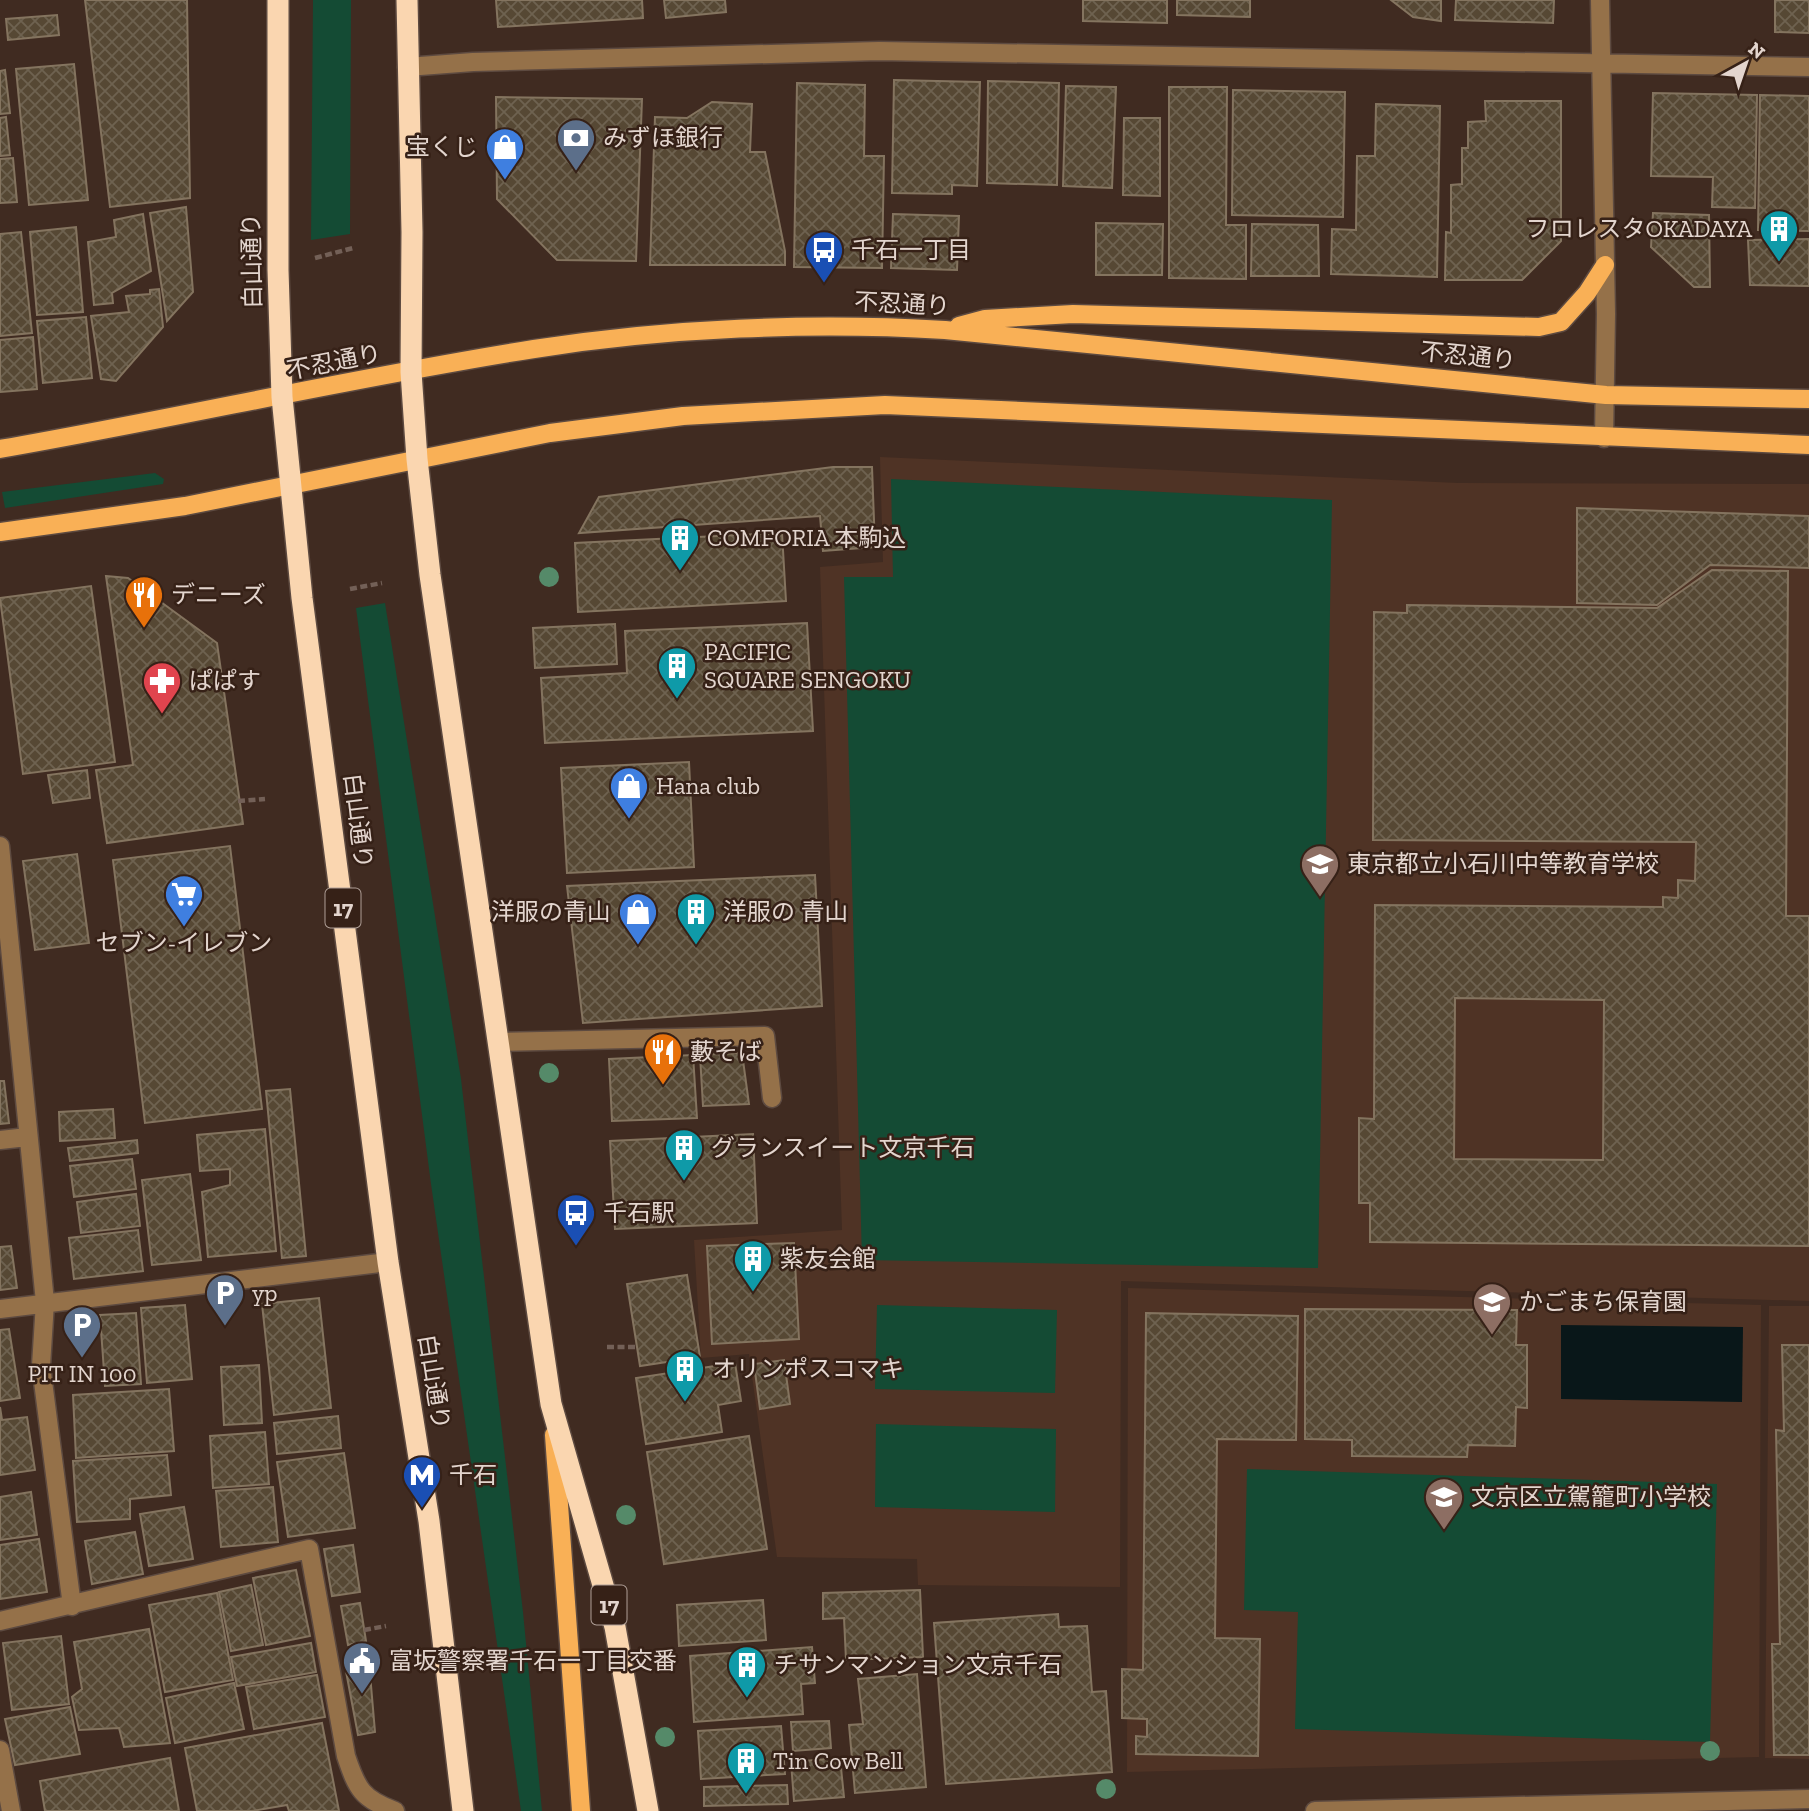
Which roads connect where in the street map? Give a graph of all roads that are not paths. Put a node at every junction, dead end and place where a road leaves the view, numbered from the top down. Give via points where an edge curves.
1 (278, 0) edge
2 (407, 0) edge
3 (1600, 0) edge
4 (1602, 64) junction
5 (407, 67) junction
6 (1809, 67) edge
7 (1605, 265) junction
8 (945, 330) junction
9 (411, 372) junction
10 (1606, 394) junction
11 (282, 397) junction
12 (1809, 399) edge
13 (1604, 438) junction
14 (1809, 445) edge
15 (0, 449) edge
16 (417, 459) junction
17 (290, 485) junction
18 (0, 532) edge
19 (0, 846) edge
20 (2, 876) edge
21 (498, 1042) junction
22 (772, 1098) dead end
23 (27, 1137) junction
24 (0, 1140) edge
25 (388, 1262) junction
26 (46, 1302) junction
27 (0, 1309) edge
28 (551, 1404) junction
29 (72, 1606) junction
30 (0, 1621) edge
31 (0, 1756) edge
32 (1809, 1799) edge
33 (1396, 1810) edge
34 (10, 1811) edge
35 (395, 1811) edge
36 (463, 1811) edge
37 (581, 1811) edge
38 (648, 1811) edge
39 (1315, 1811) edge

1 - 11 highway, 白山通り / 17
2 - 5 highway, 17
3 - 4 street
4 - 5 street via 879,51 473,61
4 - 6 street
4 - 7 street
5 - 9 highway, 17
7 - 8 main road via 1560,322 1539,327 1073,314 985,319
7 - 10 street
8 - 9 main road, 不忍通り via 858,325 670,335 537,349
8 - 10 main road, 不忍通り
9 - 11 main road, 不忍通り
9 - 16 highway, 17
10 - 12 main road, 不忍通り
10 - 13 street
11 - 15 main road, 不忍通り
11 - 17 highway, 白山通り / 17
13 - 14 main road
13 - 16 main road via 885,405 683,416 550,433
16 - 17 main road
16 - 21 highway, 17
17 - 18 main road via 185,506
17 - 25 highway, 白山通り / 17
19 - 20 street
20 - 23 street
21 - 22 street via 765,1036
21 - 28 highway, 17
23 - 24 street
23 - 26 street
25 - 26 street
25 - 36 highway, 白山通り / 17 via 429,1521
26 - 27 street
26 - 29 street via 41,1366
28 - 37 main road
28 - 38 highway, 17 via 615,1627
29 - 30 street
29 - 35 street via 309,1549 355,1784 371,1802
31 - 34 street
32 - 33 street
33 - 39 street

